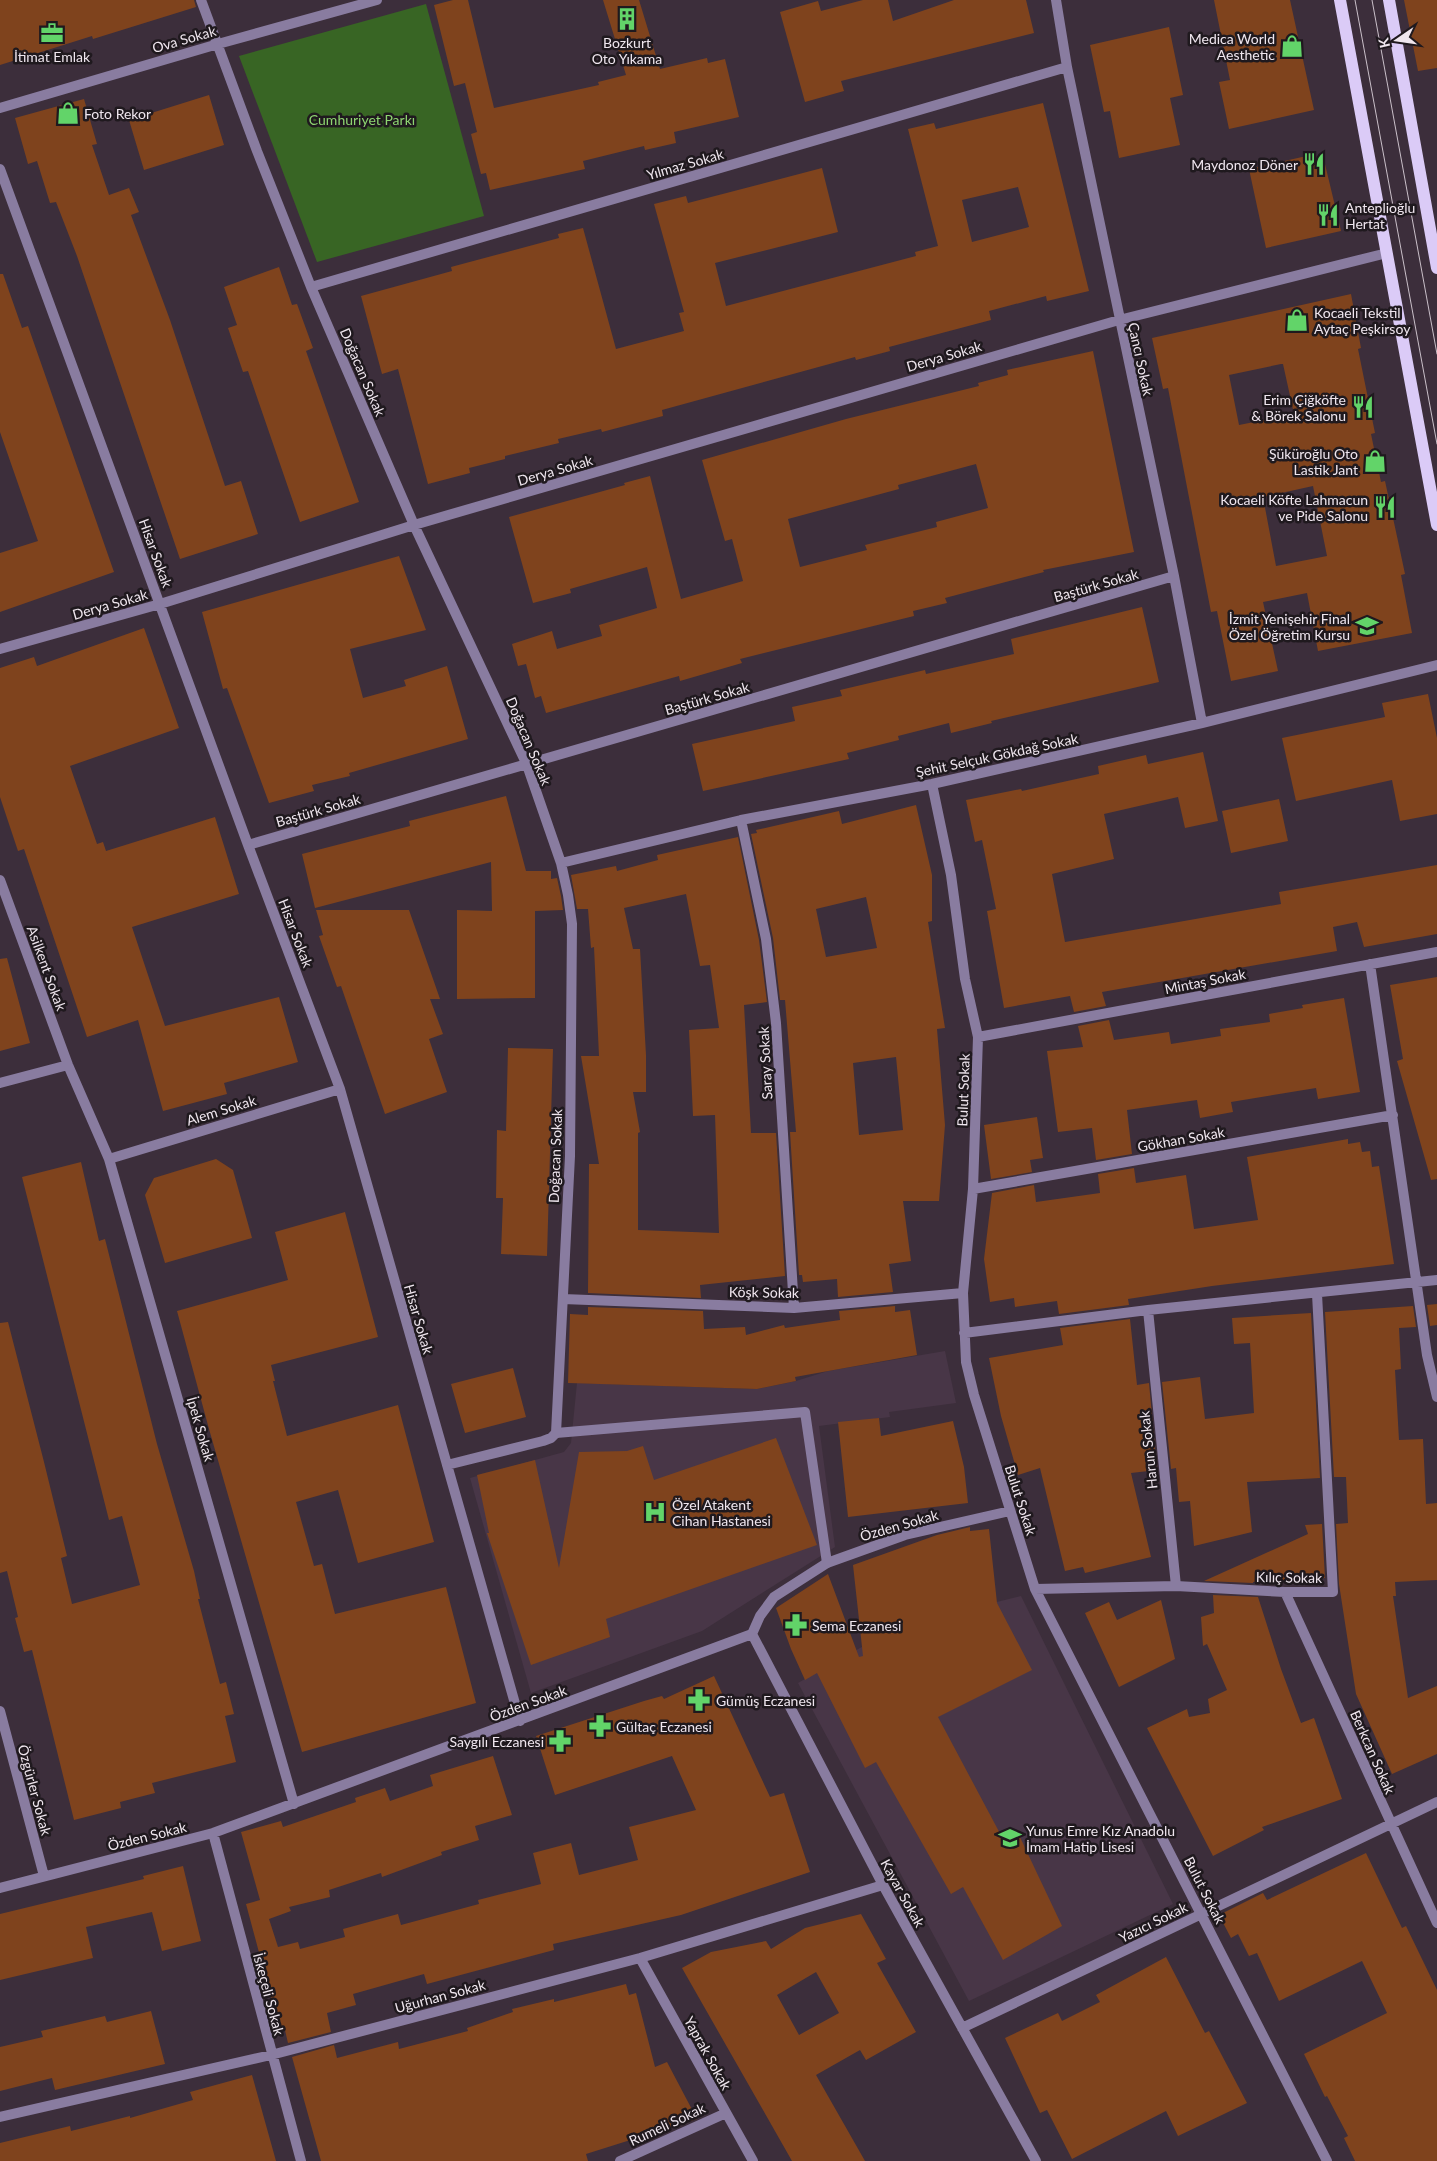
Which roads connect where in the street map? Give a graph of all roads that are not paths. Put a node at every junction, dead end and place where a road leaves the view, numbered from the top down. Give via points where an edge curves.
1 (201, 0) edge
2 (377, 0) edge
3 (1056, 0) edge
4 (1340, 0) edge
5 (1389, 0) edge
6 (218, 44) junction
7 (1067, 67) junction
8 (0, 108) edge
9 (0, 169) edge
10 (1387, 253) junction
11 (1437, 268) edge
12 (311, 286) junction
13 (1119, 320) junction
14 (414, 525) junction
15 (1437, 525) edge
16 (1174, 576) junction
17 (160, 604) junction
18 (0, 649) edge
19 (1437, 665) edge
20 (1202, 723) junction
21 (527, 765) junction
22 (932, 784) junction
23 (741, 820) junction
24 (248, 845) junction
25 (561, 863) junction
26 (0, 880) edge
27 (1437, 952) edge
28 (1370, 964) junction
29 (978, 1037) junction
30 (68, 1065) junction
31 (0, 1083) edge
32 (340, 1089) junction
33 (1393, 1115) junction
34 (110, 1159) junction
35 (974, 1189) junction
36 (1437, 1280) edge
37 (1416, 1282) junction
38 (963, 1293) junction
39 (1317, 1294) junction
40 (563, 1299) junction
41 (794, 1308) junction
42 (1148, 1310) junction
43 (964, 1333) junction
44 (1437, 1397) edge
45 (556, 1433) junction
46 (447, 1466) junction
47 (1010, 1511) junction
48 (827, 1563) junction
49 (1176, 1586) junction
50 (1035, 1589) junction
51 (1285, 1592) junction
52 (752, 1634) junction
53 (0, 1711) edge
54 (520, 1721) junction
55 (1437, 1802) edge
56 (294, 1804) junction
57 (1391, 1825) junction
58 (213, 1833) junction
59 (44, 1876) junction
60 (883, 1885) junction
61 (0, 1888) edge
62 (1202, 1914) junction
63 (1437, 1923) edge
64 (640, 1958) junction
65 (962, 2028) junction
66 (271, 2055) junction
67 (726, 2113) junction
68 (0, 2117) edge
69 (301, 2161) edge
70 (620, 2161) edge
71 (753, 2161) edge
72 (1036, 2161) edge
73 (1327, 2161) edge

1 - 6 street, Doğacan Sokak
2 - 6 street, Ova Sokak
3 - 7 street, Çancı Sokak
4 - 10 main road
5 - 11 main road
6 - 8 street, Ova Sokak
6 - 12 street, Doğacan Sokak
7 - 12 street, Yılmaz Sokak
7 - 13 street, Çancı Sokak
9 - 17 street, Hisar Sokak
10 - 13 street, Derya Sokak
10 - 15 main road
12 - 14 street, Doğacan Sokak
13 - 14 street, Derya Sokak
13 - 16 street, Çancı Sokak
14 - 17 street, Derya Sokak
14 - 21 street, Doğacan Sokak
16 - 20 street, Çancı Sokak
16 - 21 street, Baştürk Sokak
17 - 18 street, Derya Sokak
17 - 24 street, Hisar Sokak
19 - 20 street, Şehit Selçuk Gökdağ Sokak
20 - 22 street, Şehit Selçuk Gökdağ Sokak
21 - 24 street, Baştürk Sokak
21 - 25 street, Doğacan Sokak
22 - 23 street, Şehit Selçuk Gökdağ Sokak
22 - 29 street, Bulut Sokak via 952,875 965,979
23 - 25 street, Şehit Selçuk Gökdağ Sokak
23 - 41 street, Saray Sokak via 766,939 776,1023
24 - 32 street, Hisar Sokak
25 - 40 street, Doğacan Sokak via 572,924 570,1156
26 - 30 street, Asilkent Sokak
27 - 28 street, Mintaş Sokak
28 - 29 street, Mintaş Sokak
28 - 33 street
29 - 35 street, Bulut Sokak
30 - 31 street
30 - 34 street, İpek Sokak
32 - 34 street, Alem Sokak
32 - 46 street, Hisar Sokak
33 - 35 street, Gökhan Sokak
33 - 37 street
34 - 56 street, İpek Sokak
35 - 38 street, Bulut Sokak
36 - 37 street
37 - 39 street
37 - 44 street
38 - 41 street, Köşk Sokak
38 - 43 street, Bulut Sokak
39 - 42 street
39 - 51 street, Kılıç Sokak via 1333,1592
40 - 41 street, Köşk Sokak
40 - 45 street, Doğacan Sokak
42 - 43 street
42 - 49 street, Harun Sokak
43 - 47 street, Bulut Sokak via 966,1362 974,1395
45 - 46 street via 543,1441
45 - 48 street via 805,1412
46 - 54 street, Hisar Sokak
47 - 48 street, Özden Sokak via 905,1535
47 - 50 street, Bulut Sokak
48 - 52 street, Özden Sokak via 774,1597
49 - 50 street, Kılıç Sokak
49 - 51 street, Kılıç Sokak
50 - 62 street, Bulut Sokak
51 - 57 street, Berkcan Sokak
52 - 54 street, Özden Sokak
52 - 60 street, Kayar Sokak
53 - 59 street, Özgürler Sokak
54 - 56 street, Özden Sokak
55 - 57 street, Yazıcı Sokak
56 - 58 street, Özden Sokak
57 - 62 street, Yazıcı Sokak
57 - 63 street, Berkcan Sokak
58 - 59 street, Özden Sokak
58 - 66 street, İskeçeli Sokak
59 - 61 street, Özden Sokak
60 - 64 street, Uğurhan Sokak
60 - 65 street, Kayar Sokak
62 - 65 street, Yazıcı Sokak
62 - 73 street, Bulut Sokak
64 - 66 street, Uğurhan Sokak
64 - 67 street, Yaprak Sokak
65 - 72 street, Kayar Sokak
66 - 68 street, Uğurhan Sokak
66 - 69 street, İskeçeli Sokak
67 - 70 street, Rumeli Sokak
67 - 71 street, Yaprak Sokak

